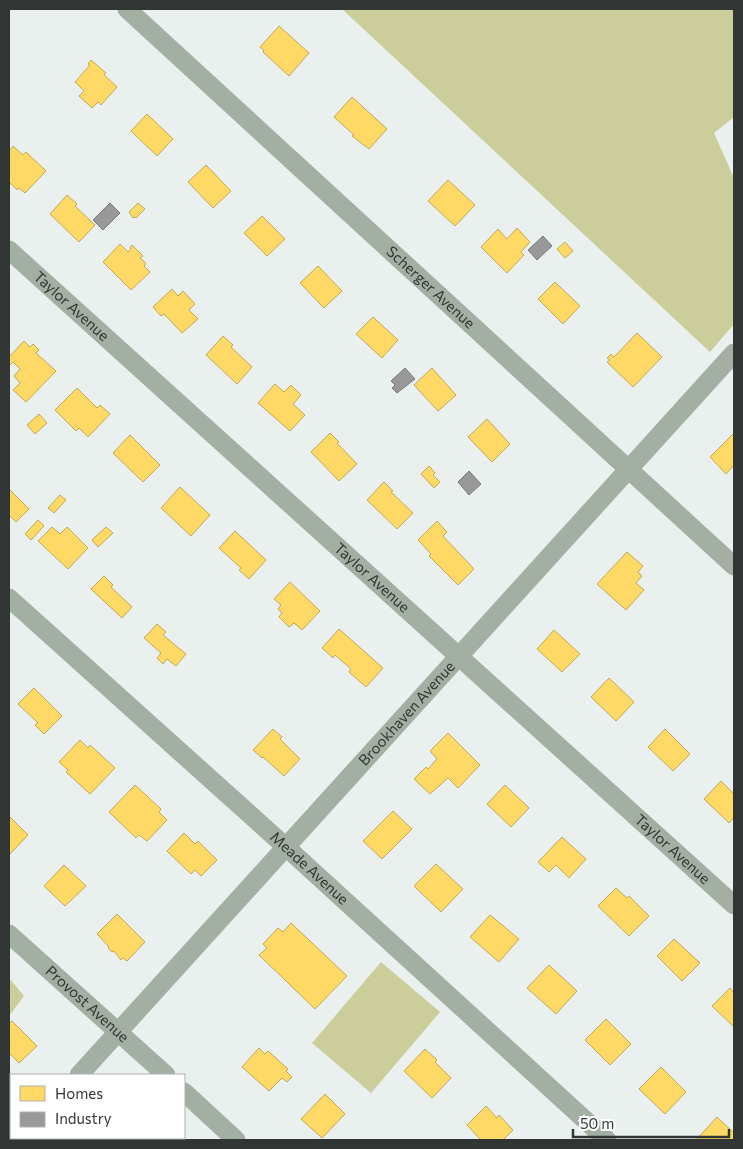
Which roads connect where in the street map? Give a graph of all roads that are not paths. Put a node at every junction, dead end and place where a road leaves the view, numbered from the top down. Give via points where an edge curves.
1 (127, 9) edge
2 (9, 250) edge
3 (734, 354) edge
4 (629, 469) junction
5 (734, 566) edge
6 (9, 598) edge
7 (460, 656) junction
8 (286, 847) junction
9 (734, 905) edge
10 (9, 934) edge
11 (119, 1032) junction
12 (80, 1074) edge
13 (165, 1074) edge
14 (185, 1093) edge
15 (236, 1140) edge
16 (607, 1140) edge

1 - 4 street, Scherger Avenue
2 - 7 street, Taylor Avenue
3 - 4 street, Brookhaven Avenue
4 - 5 street, Scherger Avenue
4 - 7 street, Brookhaven Avenue
6 - 8 street, Meade Avenue
7 - 8 street, Brookhaven Avenue
7 - 9 street, Taylor Avenue
8 - 11 street, Brookhaven Avenue
8 - 16 street, Meade Avenue
10 - 11 street, Provost Avenue
11 - 12 street, Brookhaven Avenue
11 - 13 street, Provost Avenue
14 - 15 street

